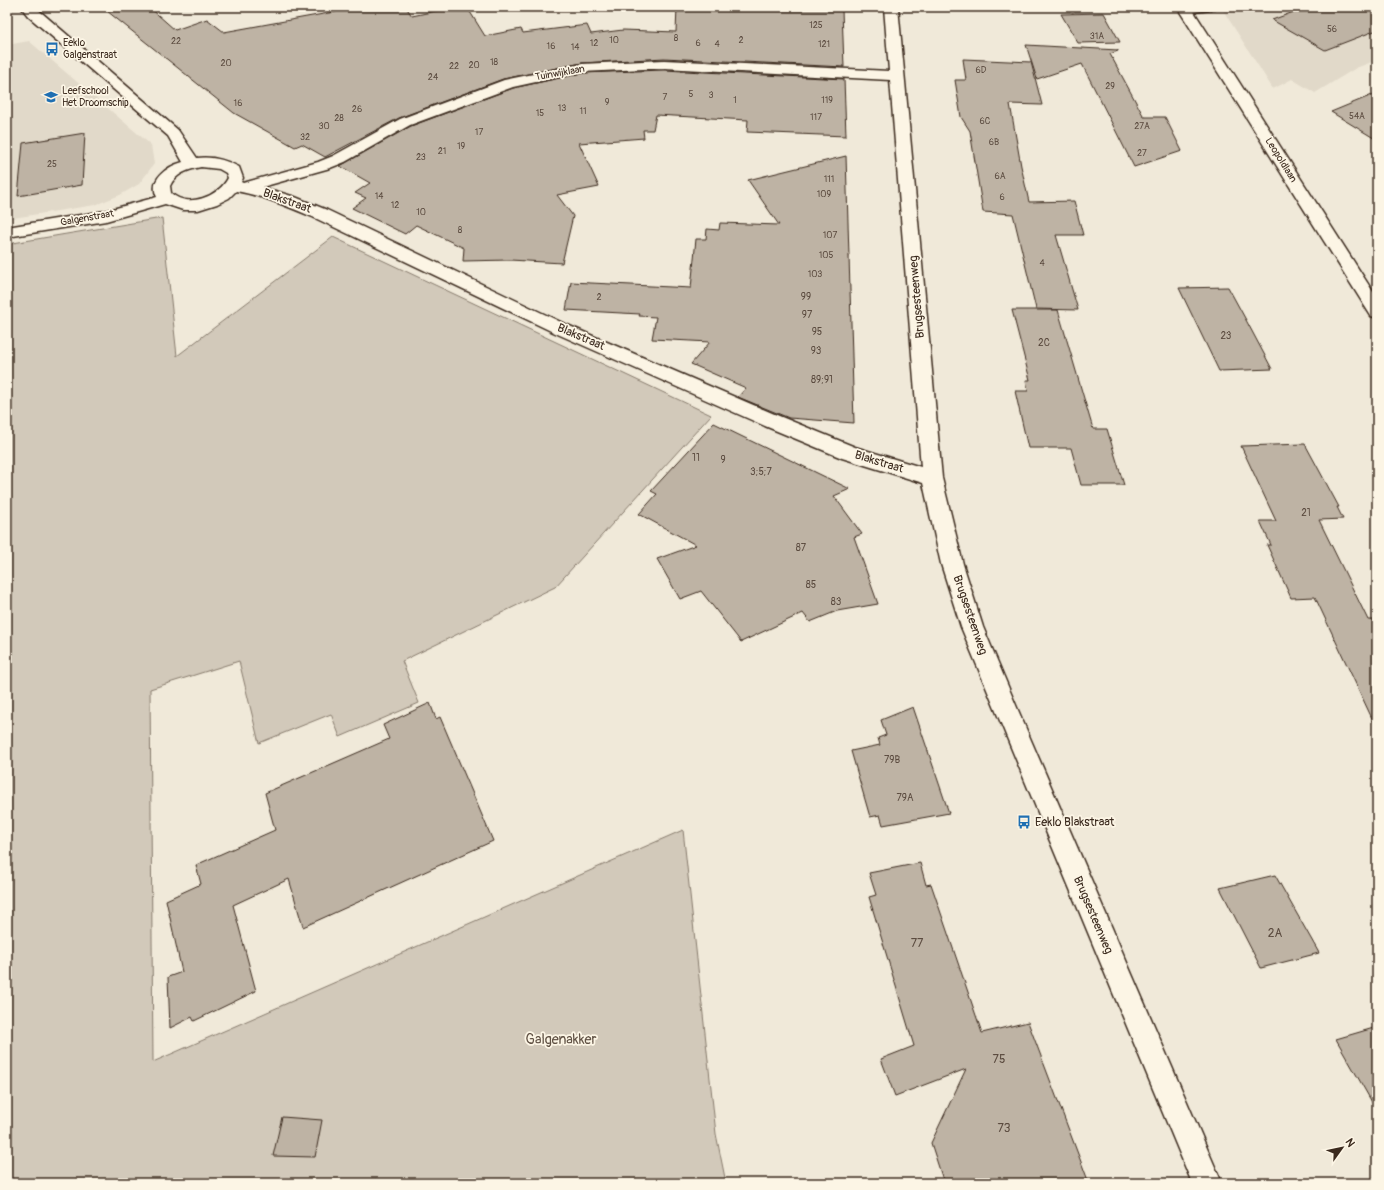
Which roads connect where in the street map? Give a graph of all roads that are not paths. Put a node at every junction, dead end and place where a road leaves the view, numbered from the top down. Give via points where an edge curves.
1 (28, 7) edge
2 (891, 7) edge
3 (1211, 7) edge
4 (1185, 8) edge
5 (897, 76) junction
6 (192, 164) junction
7 (239, 186) junction
8 (166, 199) junction
9 (7, 232) edge
10 (1377, 312) edge
11 (932, 478) junction
12 (1207, 1183) edge

1 - 6 street via 173,133
2 - 5 street, Brugsesteenweg
3 - 4 lane
4 - 10 street, Leopoldlaan
5 - 7 street, Tuinwijklaan via 664,64 582,68 509,83 405,122 324,165
5 - 11 street, Brugsesteenweg
6 - 7 street via 217,162 227,165 234,171
6 - 8 street via 176,170 161,185 161,193
7 - 8 street via 201,204 176,204
7 - 11 street, Blakstraat via 321,214 559,328 772,421 850,453
8 - 9 street, Galgenstraat via 106,216
11 - 12 street, Brugsesteenweg via 952,564 972,627

